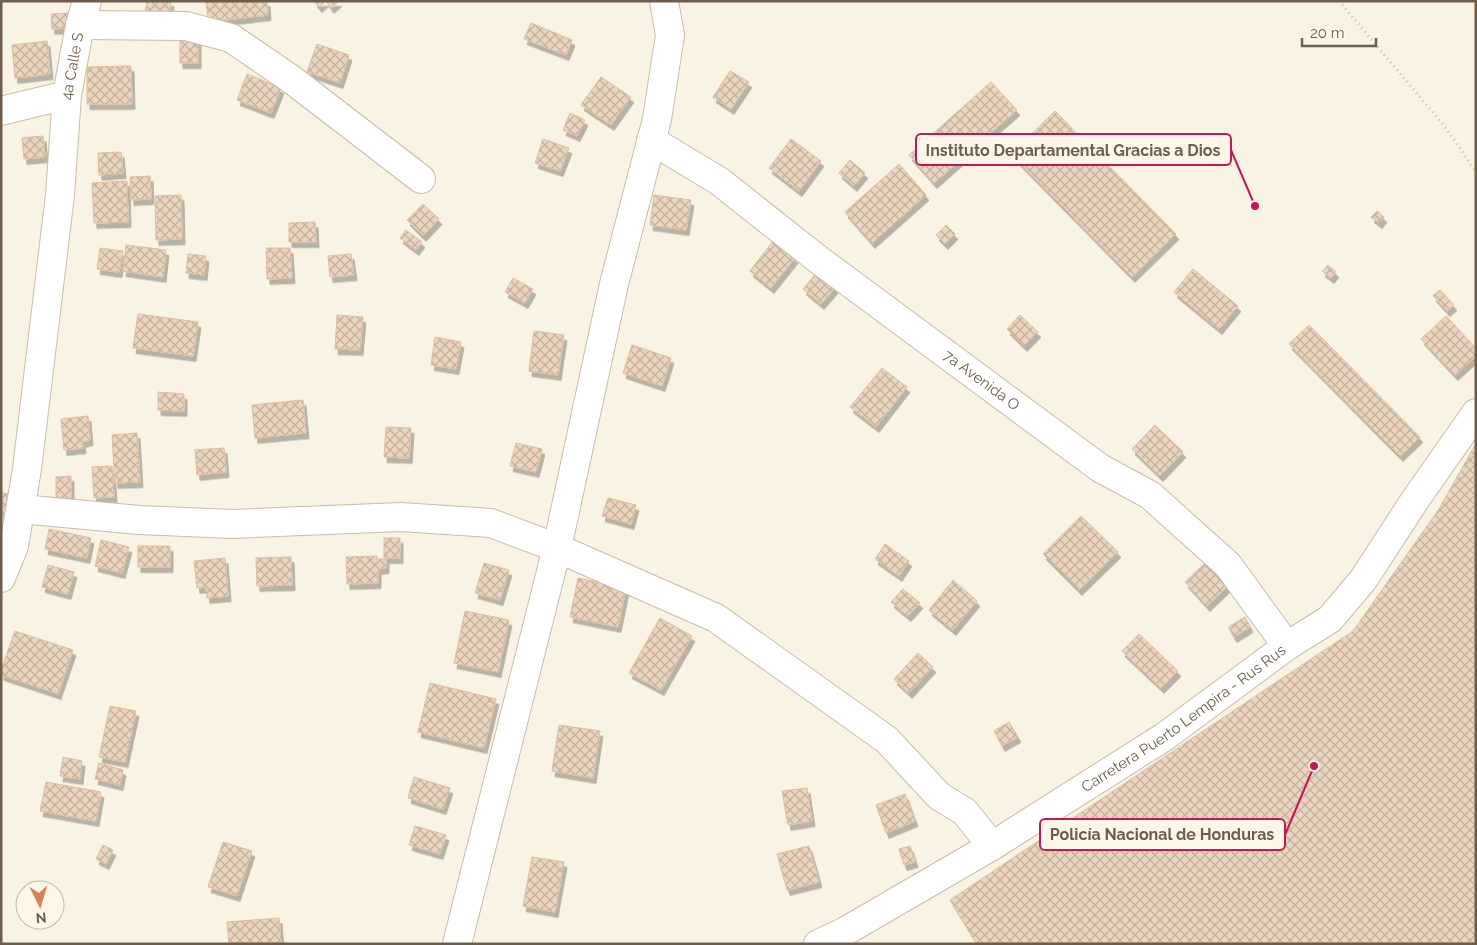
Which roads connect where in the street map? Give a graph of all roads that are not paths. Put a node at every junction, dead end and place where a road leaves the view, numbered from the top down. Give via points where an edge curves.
1 (684, 1) edge
2 (666, 12) edge
3 (84, 13) edge
4 (67, 95) junction
5 (1, 111) edge
6 (651, 140) junction
7 (421, 179) dead end
8 (1476, 413) edge
9 (21, 509) junction
10 (557, 548) junction
11 (1, 578) edge
12 (1287, 646) junction
13 (992, 846) junction
14 (457, 944) edge
15 (818, 944) edge

1 - 2 street
2 - 6 street via 670,35
3 - 4 street, 4a Calle S
3 - 7 street via 186,26 231,38
4 - 5 street, 4a Calle S
4 - 9 street via 60,195
6 - 10 street via 614,284
6 - 12 street, 7a Avenida O via 719,181 1100,468 1150,495 1228,566
8 - 12 street, Carretera Puerto Lempira - Rus Rus via 1363,580 1330,619
9 - 10 street via 139,520 232,524 401,517 491,523
9 - 11 street via 14,546
10 - 13 street via 716,618 887,740 939,796 965,812
10 - 14 street
12 - 13 street, Carretera Puerto Lempira - Rus Rus via 1164,737
13 - 15 street, Carretera Puerto Lempira - Rus Rus

